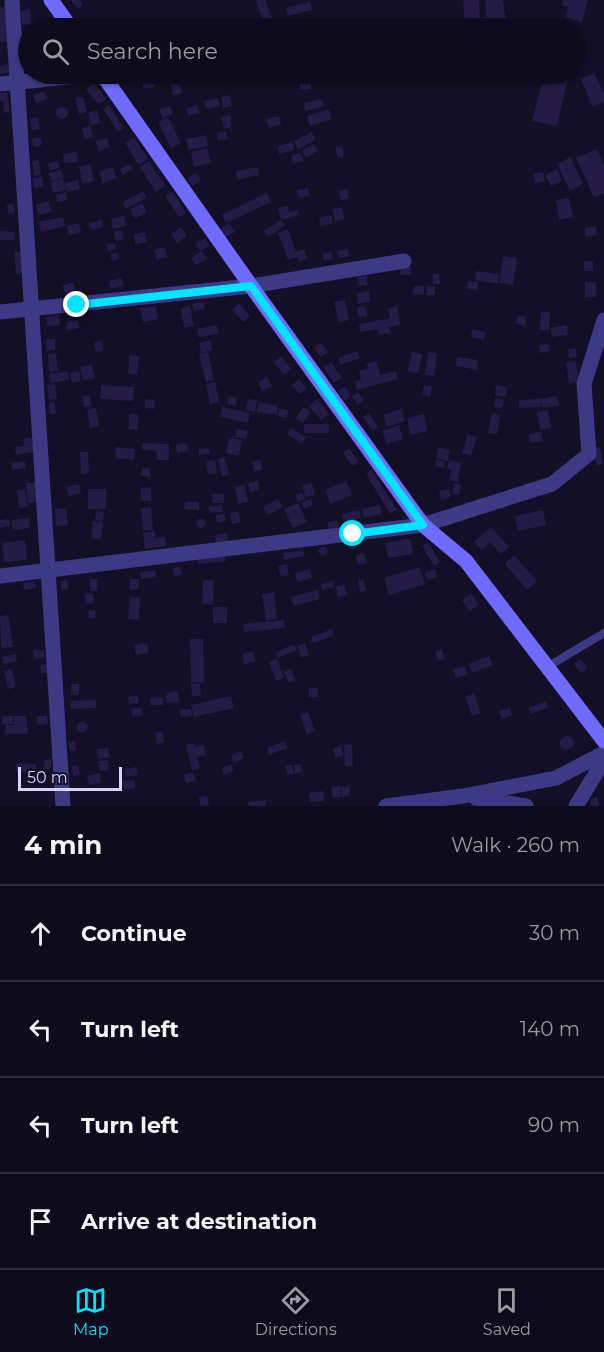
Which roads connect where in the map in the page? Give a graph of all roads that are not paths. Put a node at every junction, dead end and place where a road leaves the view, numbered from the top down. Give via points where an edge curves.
1 (12, 0) edge
2 (51, 0) edge
3 (64, 18) edge
4 (16, 82) junction
5 (0, 84) edge
6 (109, 84) edge
7 (404, 261) dead end
8 (251, 286) junction
9 (33, 310) junction
10 (0, 312) edge
11 (604, 320) edge
12 (423, 525) junction
13 (49, 571) junction
14 (0, 576) edge
15 (604, 633) edge
16 (548, 667) junction
17 (604, 741) edge
18 (604, 753) edge
19 (604, 760) edge
20 (463, 796) junction
21 (63, 806) edge
22 (386, 806) edge
23 (526, 806) edge
24 (576, 806) edge

1 - 4 street
2 - 3 main road
4 - 5 street
4 - 9 street
6 - 8 main road
7 - 8 street
8 - 9 street
8 - 12 main road
9 - 10 street
9 - 13 street
11 - 12 street via 585,384 589,453 552,484
12 - 13 street
12 - 16 main road via 466,561
13 - 14 street
13 - 21 street
15 - 16 lane
16 - 17 main road
18 - 20 street via 556,778
19 - 24 street
20 - 22 street
20 - 23 street

